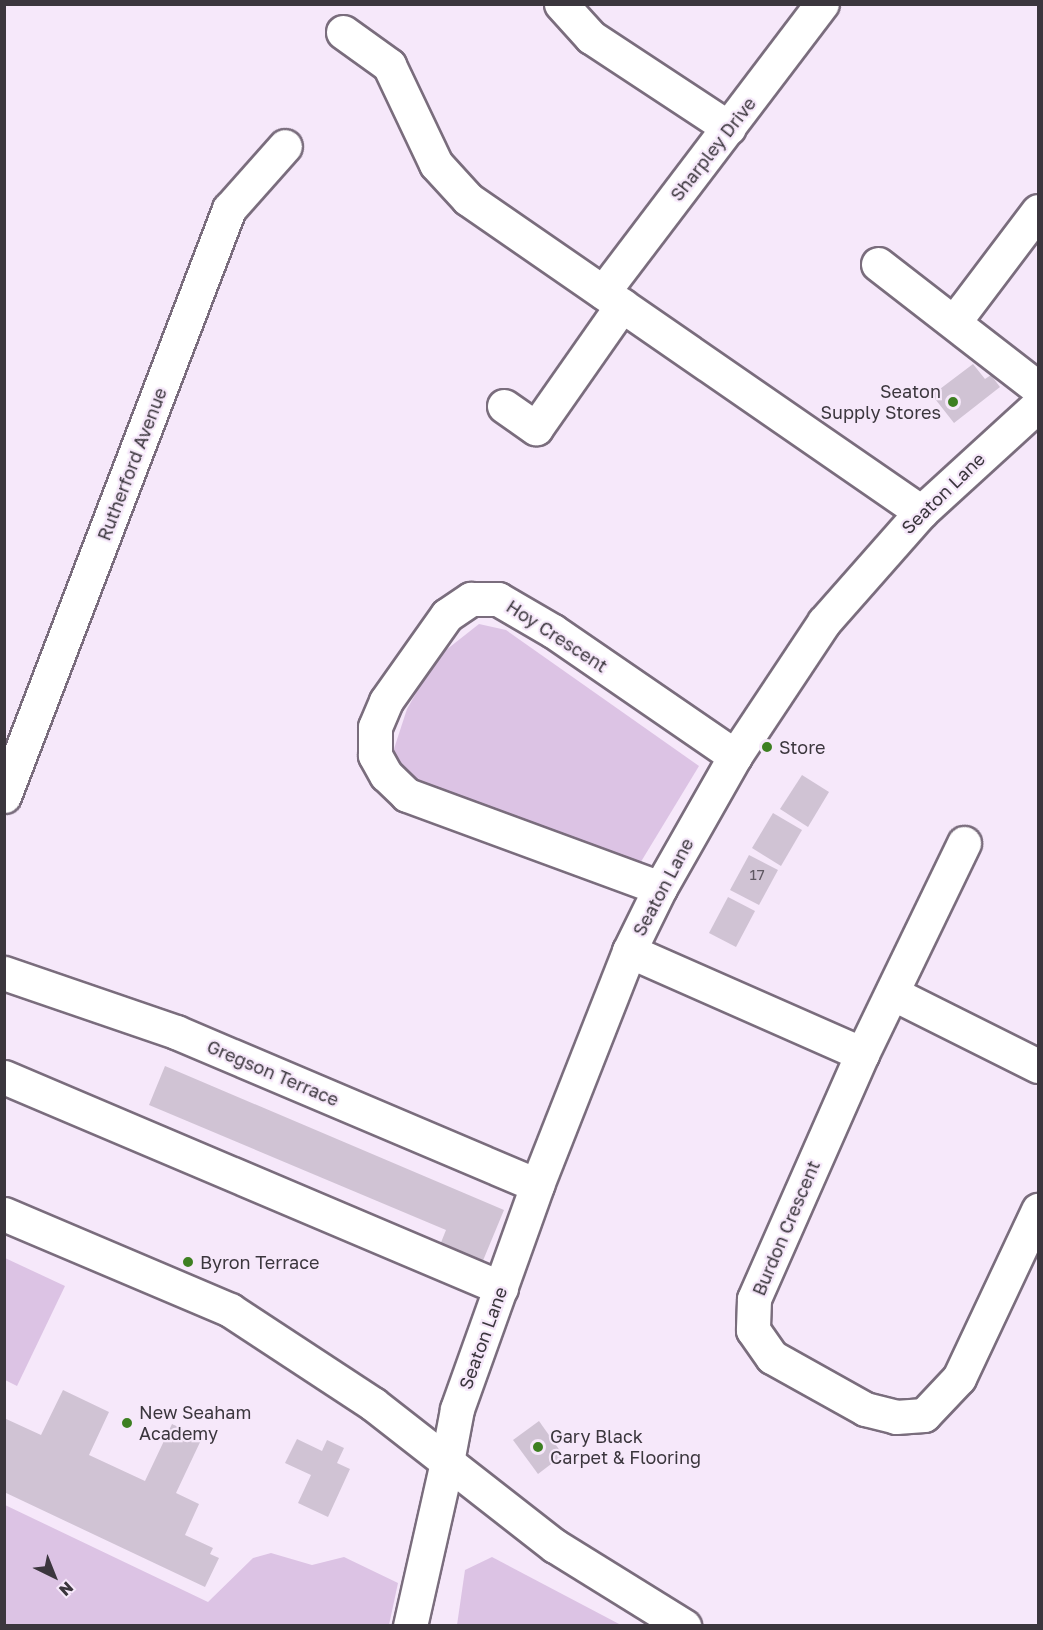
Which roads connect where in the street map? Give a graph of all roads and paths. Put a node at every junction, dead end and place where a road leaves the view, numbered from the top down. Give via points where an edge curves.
1 (561, 4) edge
2 (822, 4) edge
3 (343, 32) dead end
4 (729, 128) junction
5 (285, 146) dead end
6 (1038, 211) edge
7 (879, 264) dead end
8 (613, 298) junction
9 (954, 322) junction
10 (1038, 388) edge
11 (1038, 405) edge
12 (504, 406) dead end
13 (921, 512) junction
14 (735, 756) junction
15 (4, 796) edge
16 (964, 843) dead end
17 (660, 888) junction
18 (629, 951) junction
19 (4, 973) edge
20 (894, 994) junction
21 (862, 1054) junction
22 (1038, 1066) edge
23 (4, 1077) edge
24 (537, 1185) junction
25 (1038, 1210) edge
26 (4, 1214) edge
27 (501, 1288) junction
28 (447, 1462) junction
29 (410, 1626) edge
30 (684, 1626) edge

1 - 4 street via 591,37
2 - 4 street, Sharpley Drive
3 - 8 street via 389,65 436,164 468,199
4 - 8 street, Sharpley Drive
5 - 15 street, Rutherford Avenue via 229,209
6 - 9 street
7 - 9 street
8 - 12 street, Sharpley Drive via 536,428
8 - 13 street
9 - 10 street
11 - 13 street, Seaton Lane
13 - 14 street, Seaton Lane via 824,622
14 - 17 street, Seaton Lane
14 - 17 street, Hoy Crescent via 554,631 498,599 471,598 447,615 386,701 375,727 375,755 386,775 407,795
16 - 20 street, Burdon Crescent
17 - 18 street, Seaton Lane
18 - 21 street
18 - 24 street, Seaton Lane
19 - 24 street, Gregson Terrace via 176,1032
20 - 21 street, Burdon Crescent
20 - 22 street
21 - 25 street, Burdon Crescent via 754,1299 753,1330 772,1357 865,1409 896,1417 924,1415 959,1378
23 - 27 street
24 - 27 street, Seaton Lane
26 - 28 street via 230,1310 373,1404
27 - 28 street, Seaton Lane via 457,1409
28 - 29 street, Seaton Lane
28 - 30 street via 555,1546

